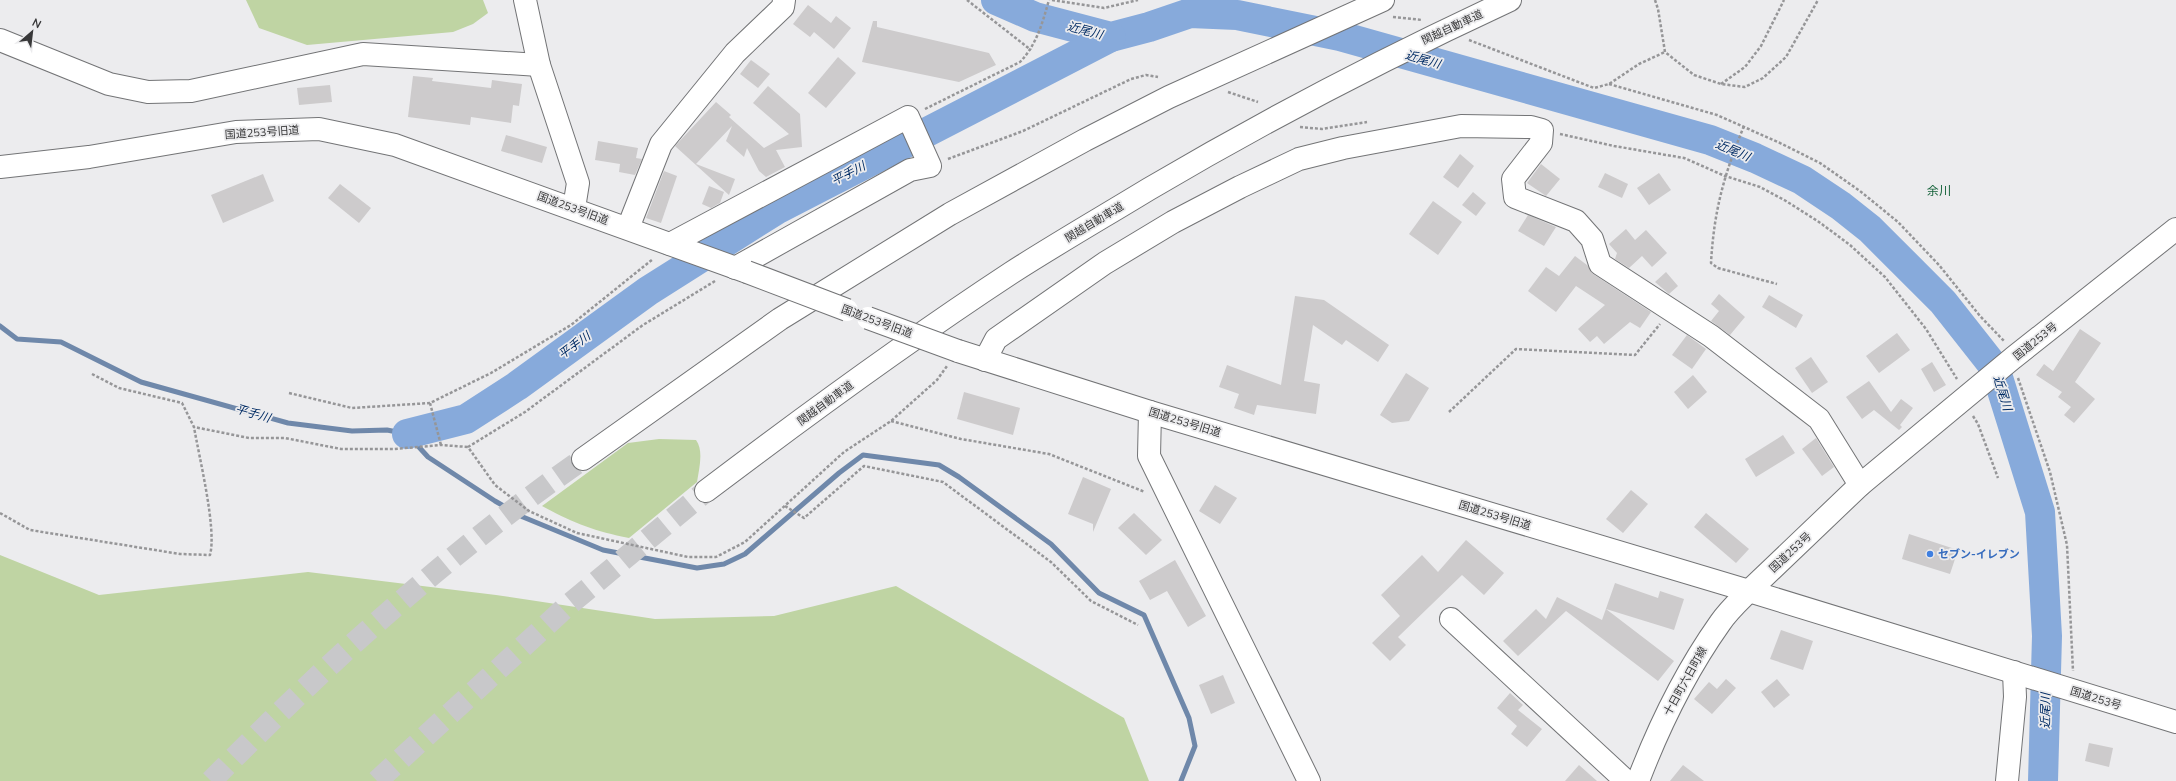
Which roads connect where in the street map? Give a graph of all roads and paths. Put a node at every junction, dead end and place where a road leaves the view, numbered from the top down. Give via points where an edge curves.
1 (525, 0) edge
2 (784, 0) edge
3 (967, 0) edge
4 (1050, 0) edge
5 (1138, 0) edge
6 (1510, 0) edge
7 (1655, 0) edge
8 (1784, 0) edge
9 (1818, 0) edge
10 (1386, 8) edge
11 (1427, 29) junction
12 (1467, 39) dead end
13 (0, 40) edge
14 (1031, 50) junction
15 (1665, 52) junction
16 (539, 65) junction
17 (1158, 77) dead end
18 (1609, 84) junction
19 (1721, 84) junction
20 (1227, 92) dead end
21 (1258, 102) dead end
22 (910, 120) junction
23 (1744, 126) junction
24 (1542, 130) junction
25 (929, 161) junction
26 (0, 167) edge
27 (1725, 176) junction
28 (574, 208) junction
29 (628, 228) junction
30 (2176, 229) edge
31 (676, 246) junction
32 (735, 268) junction
33 (1777, 284) dead end
34 (1670, 311) junction
35 (958, 351) junction
36 (985, 360) junction
37 (2009, 362) junction
38 (92, 374) dead end
39 (289, 393) dead end
40 (1967, 398) junction
41 (430, 403) junction
42 (1150, 412) junction
43 (1449, 412) dead end
44 (891, 421) junction
45 (194, 427) junction
46 (441, 445) junction
47 (468, 447) junction
48 (583, 459) tunnel mouth
49 (1998, 478) dead end
50 (1860, 485) junction
51 (706, 491) tunnel mouth
52 (1171, 502) junction
53 (785, 506) junction
54 (0, 513) edge
55 (1748, 591) junction
56 (1451, 619) dead end
57 (1138, 625) dead end
58 (2017, 674) junction
59 (2071, 690) junction
60 (2176, 722) edge
61 (1309, 781) edge
62 (1626, 781) edge
63 (1638, 781) edge
64 (2007, 781) edge

1 - 16 main road
2 - 29 main road via 783,7 735,53 661,144
3 - 14 path
4 - 5 path via 1104,8
4 - 14 path
6 - 11 main road, 関越自動車道
7 - 15 path
8 - 19 path via 1761,46 1745,67
9 - 19 path via 1786,57 1763,78 1745,87
10 - 11 path
10 - 48 main road via 1347,15 1168,97 937,222 726,355
11 - 51 main road, 関越自動車道 via 1346,80 1209,154 1012,272 861,376
12 - 18 path via 1594,88
13 - 16 main road via 108,84 148,92 191,91 363,54
14 - 22 path via 1020,62
15 - 18 path via 1639,64
15 - 19 path via 1694,75
16 - 28 main road via 578,183
17 - 25 path via 1146,75 1131,79 1023,131
18 - 23 path via 1717,115
20 - 21 path
22 - 25 main road
22 - 31 main road
23 - 27 path
23 - 37 path via 1820,163 1898,222 1939,265 2003,340
24 - 27 path via 1684,158
24 - 34 main road via 1541,143 1513,179 1515,197 1576,221 1592,239 1600,264
24 - 36 main road via 1531,126 1461,126 1299,159 1173,222 1105,263 996,339
25 - 32 main road
26 - 28 main road, 国道253号旧道 via 89,157 236,132 318,129 396,145
27 - 33 path via 1714,224 1711,263 1718,268
27 - 40 path via 1760,187 1786,201 1843,240 1885,277 1926,329
28 - 29 main road, 国道253号旧道
29 - 31 main road, 国道253号旧道
30 - 37 main road, 国道253号
31 - 32 main road, 国道253号旧道
31 - 41 path via 571,325 491,374
32 - 35 main road, 国道253号旧道, bridge
32 - 47 path via 643,325 524,412
34 - 43 path via 1635,354 1516,349
34 - 50 main road via 1711,336 1819,419
35 - 36 main road, 国道253号旧道
35 - 44 path via 937,380
36 - 42 main road, 国道253号旧道
37 - 40 main road, 国道253号
37 - 59 path via 2019,383 2050,472 2066,546
38 - 45 path via 119,388 182,403
39 - 41 path via 352,408
40 - 49 path
40 - 50 main road, 国道253号
41 - 46 path
42 - 52 main road via 1148,456
42 - 55 main road, 国道253号旧道
44 - 52 path via 961,440 1049,454
44 - 53 path via 844,452
45 - 46 path via 248,438 285,438 341,449 394,449
45 - 54 path via 213,547 210,555 180,554 30,530
46 - 47 path
47 - 53 path via 495,485 529,511 577,533 688,557 716,557 745,542
50 - 55 main road, 国道253号
52 - 61 main road
53 - 57 path via 804,518 864,466 943,482 1051,562 1091,601
55 - 58 main road, 国道253号
55 - 63 main road, 十日町六日町線 via 1721,622 1697,659 1655,737
56 - 62 main road
58 - 59 main road, 国道253号
58 - 64 main road
59 - 60 main road, 国道253号

